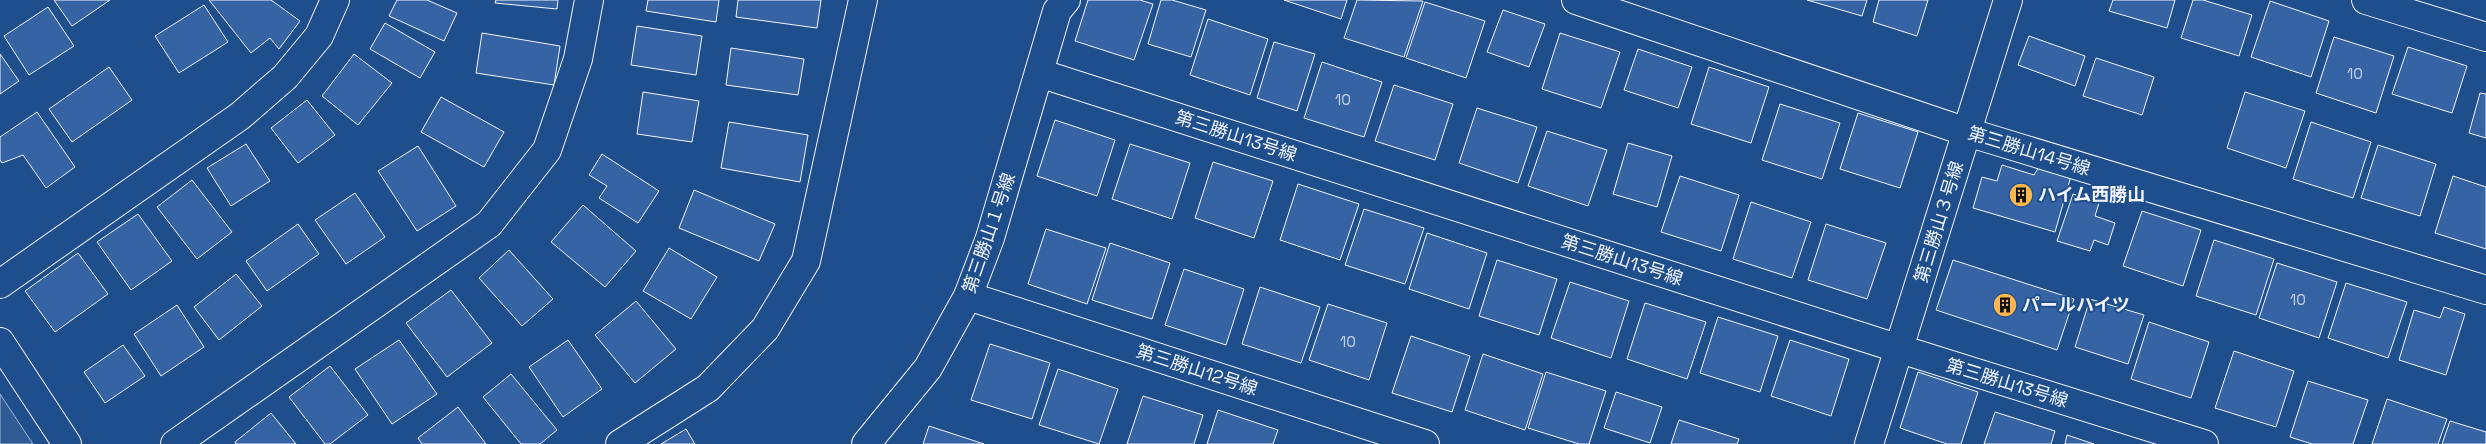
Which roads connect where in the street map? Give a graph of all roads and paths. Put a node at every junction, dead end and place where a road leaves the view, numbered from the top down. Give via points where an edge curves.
1 (335, 0) edge
2 (589, 0) edge
3 (863, 0) edge
4 (1066, 0) edge
5 (1576, 0) edge
6 (2008, 0) edge
7 (2366, 0) edge
8 (2486, 37) edge
9 (1039, 73) junction
10 (1967, 132) junction
11 (0, 284) edge
12 (2486, 290) edge
13 (968, 296) junction
14 (0, 342) edge
15 (1900, 349) junction
16 (67, 444) edge
17 (174, 444) edge
18 (620, 444) edge
19 (866, 444) edge
20 (1425, 444) edge
21 (1869, 444) edge
22 (2204, 444) edge

1 - 11 street via 319,36 285,77 240,116
2 - 17 street via 578,59 547,150 489,224
3 - 18 street via 806,261 765,329 708,388
4 - 9 street, 第三勝山１号線 via 1057,11
5 - 10 street, 第三勝山14号線
6 - 10 street, 第三勝山３号線
7 - 8 street
9 - 13 street, 第三勝山１号線 via 990,238
9 - 15 street, 第三勝山13号線
10 - 12 street, 第三勝山14号線
10 - 15 street, 第三勝山３号線
13 - 19 street, 第三勝山１号線 via 928,368
13 - 20 street, 第三勝山12号線
14 - 16 street
15 - 21 street, 第三勝山３号線
15 - 22 street, 第三勝山13号線

